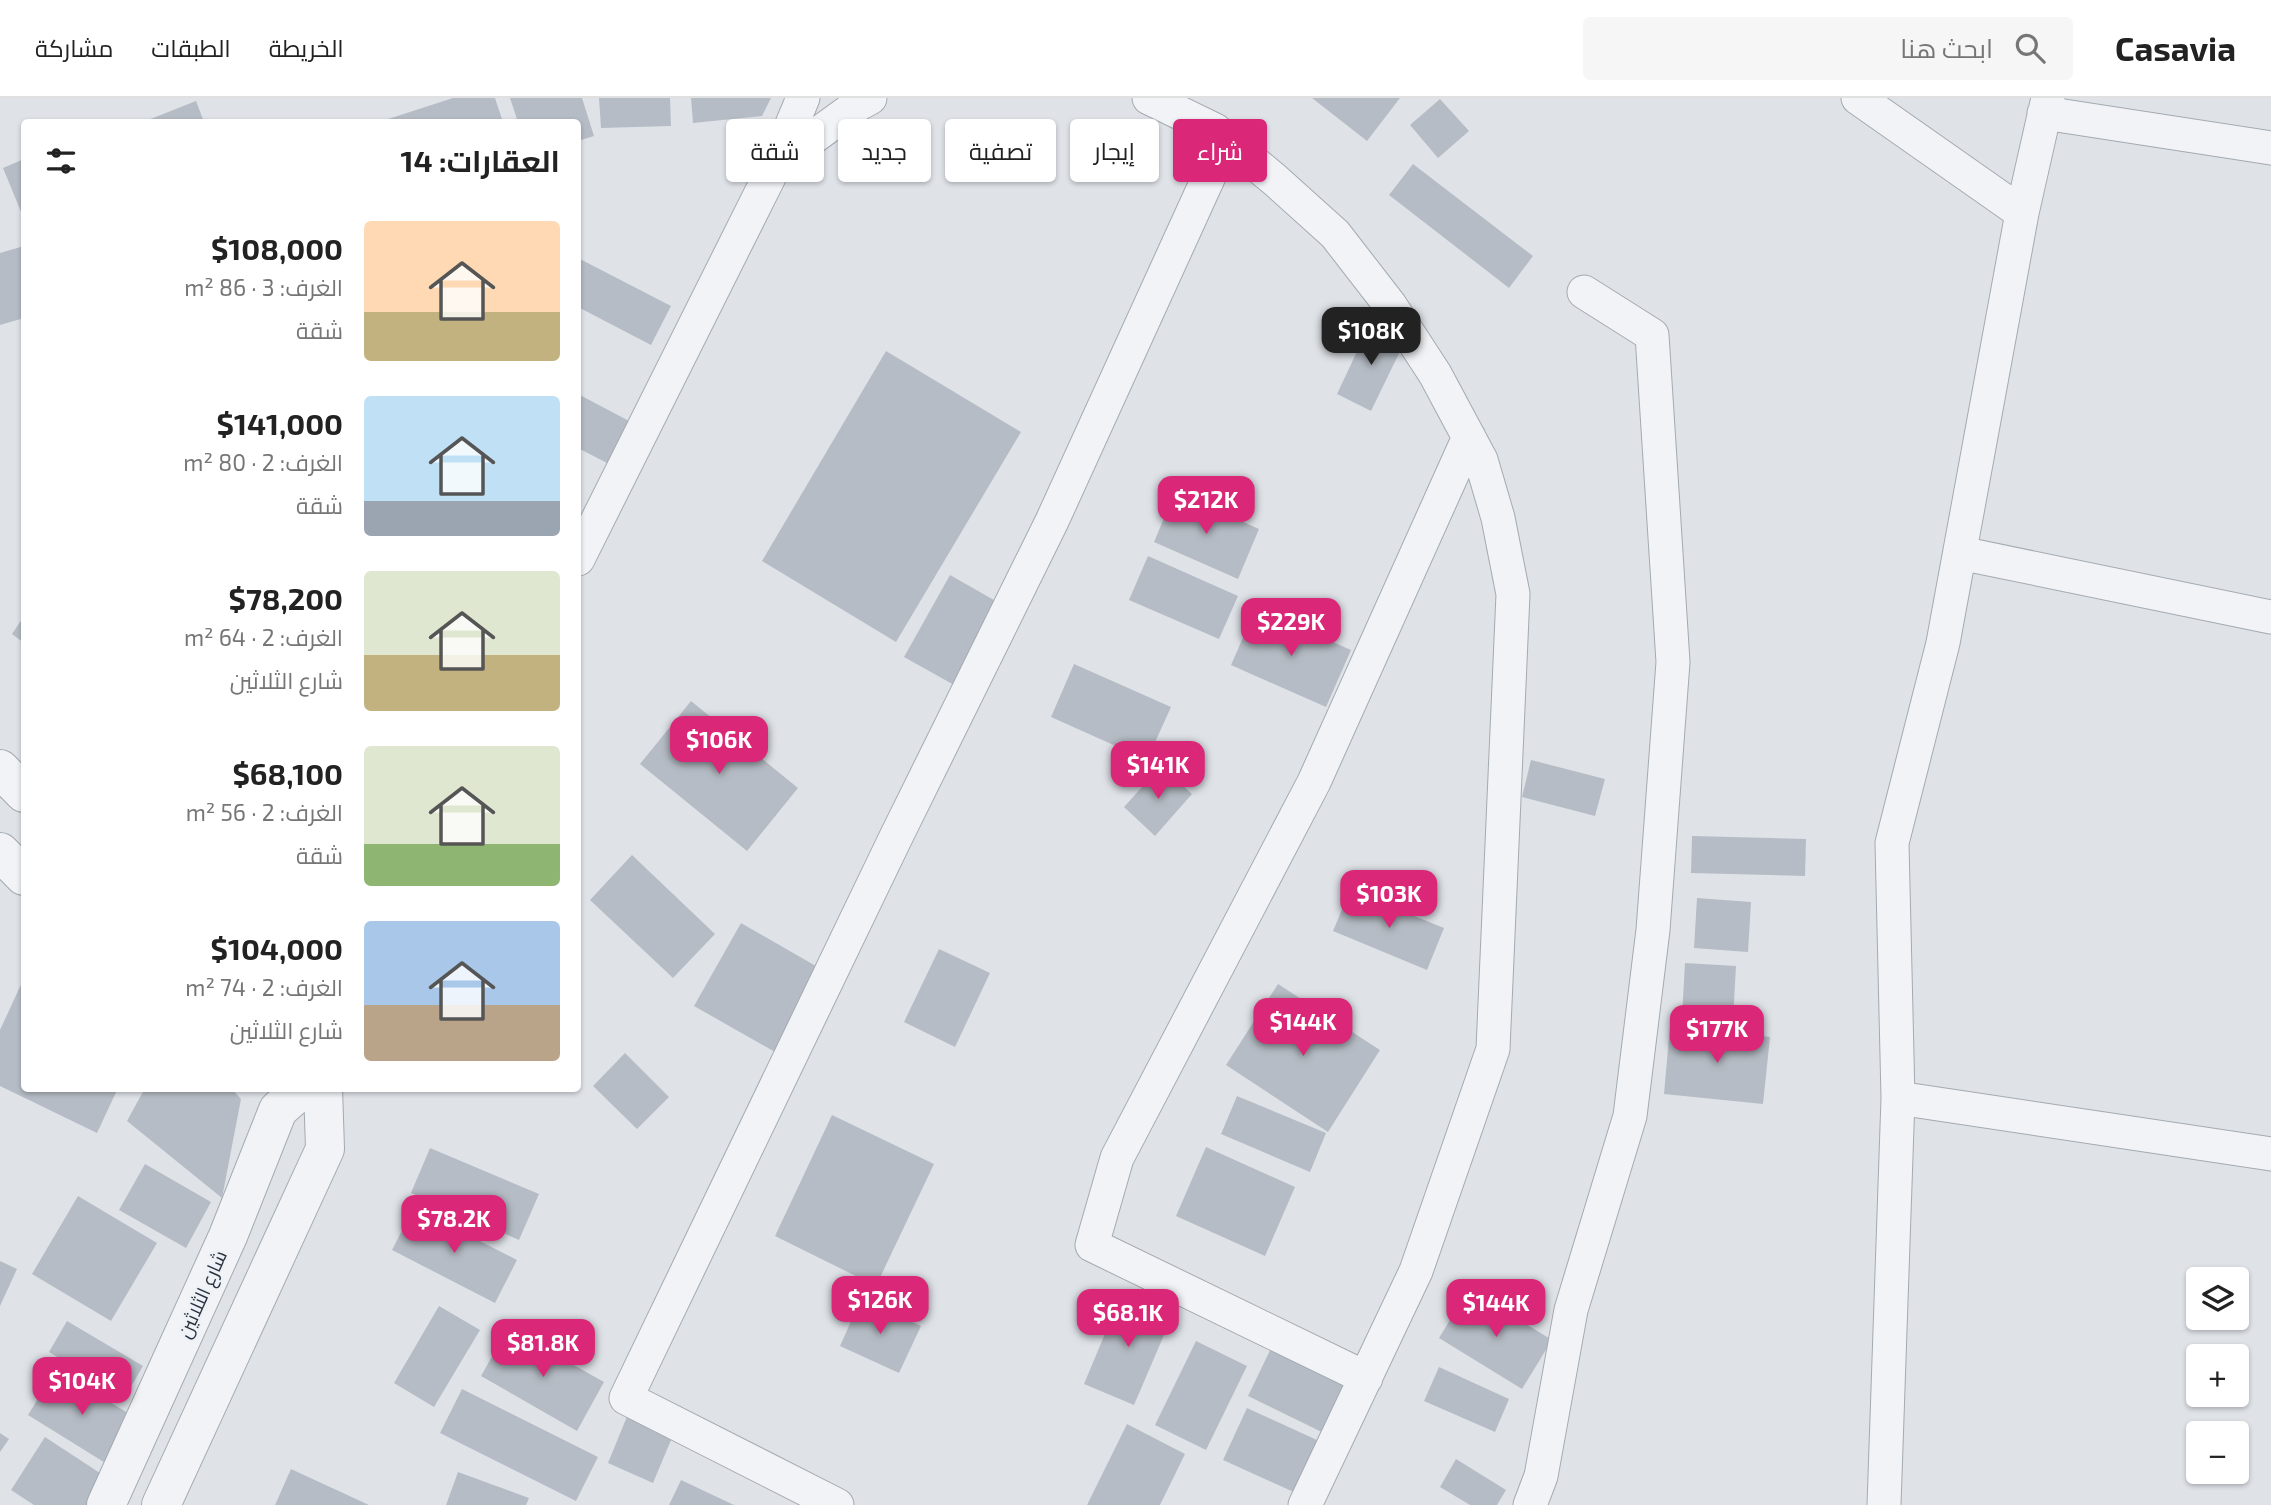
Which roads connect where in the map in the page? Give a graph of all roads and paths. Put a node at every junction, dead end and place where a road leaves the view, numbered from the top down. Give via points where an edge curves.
1 (803, 98) edge
2 (870, 98) edge
3 (1149, 98) edge
4 (1858, 98) edge
5 (2046, 106) edge
6 (794, 119) edge
7 (1192, 119) edge
8 (824, 129) edge
9 (2271, 148) edge
10 (1267, 175) edge
11 (766, 182) edge
12 (1206, 182) edge
13 (2022, 213) junction
14 (1584, 292) dead end
15 (1469, 437) junction
16 (581, 553) edge
17 (1960, 553) junction
18 (2271, 617) edge
19 (0, 769) edge
20 (21, 790) edge
21 (323, 1092) edge
22 (279, 1096) edge
23 (1898, 1098) junction
24 (325, 1149) junction
25 (2271, 1154) edge
26 (1366, 1378) junction
27 (106, 1505) edge
28 (161, 1505) edge
29 (836, 1505) edge
30 (1305, 1505) edge
31 (1530, 1505) edge
32 (1884, 1505) edge

1 - 6 street
2 - 8 street
3 - 7 street
4 - 13 street
5 - 9 street
5 - 13 street
10 - 15 street via 1335,234 1390,305
11 - 16 street
12 - 29 street via 1052,521 626,1398
13 - 17 street
14 - 31 street via 1652,335 1674,662 1653,930 1630,1116 1570,1310 1541,1476
15 - 26 street via 1482,460 1513,594 1493,1049 1416,1271
15 - 26 street via 1314,782 1116,1158 1092,1245
17 - 18 street
17 - 23 street via 1943,643 1892,843
19 - 20 street
21 - 24 street
22 - 24 street
22 - 27 street, شارع الثلاثين via 228,1236
23 - 25 street
23 - 32 street
24 - 28 street
26 - 30 street

